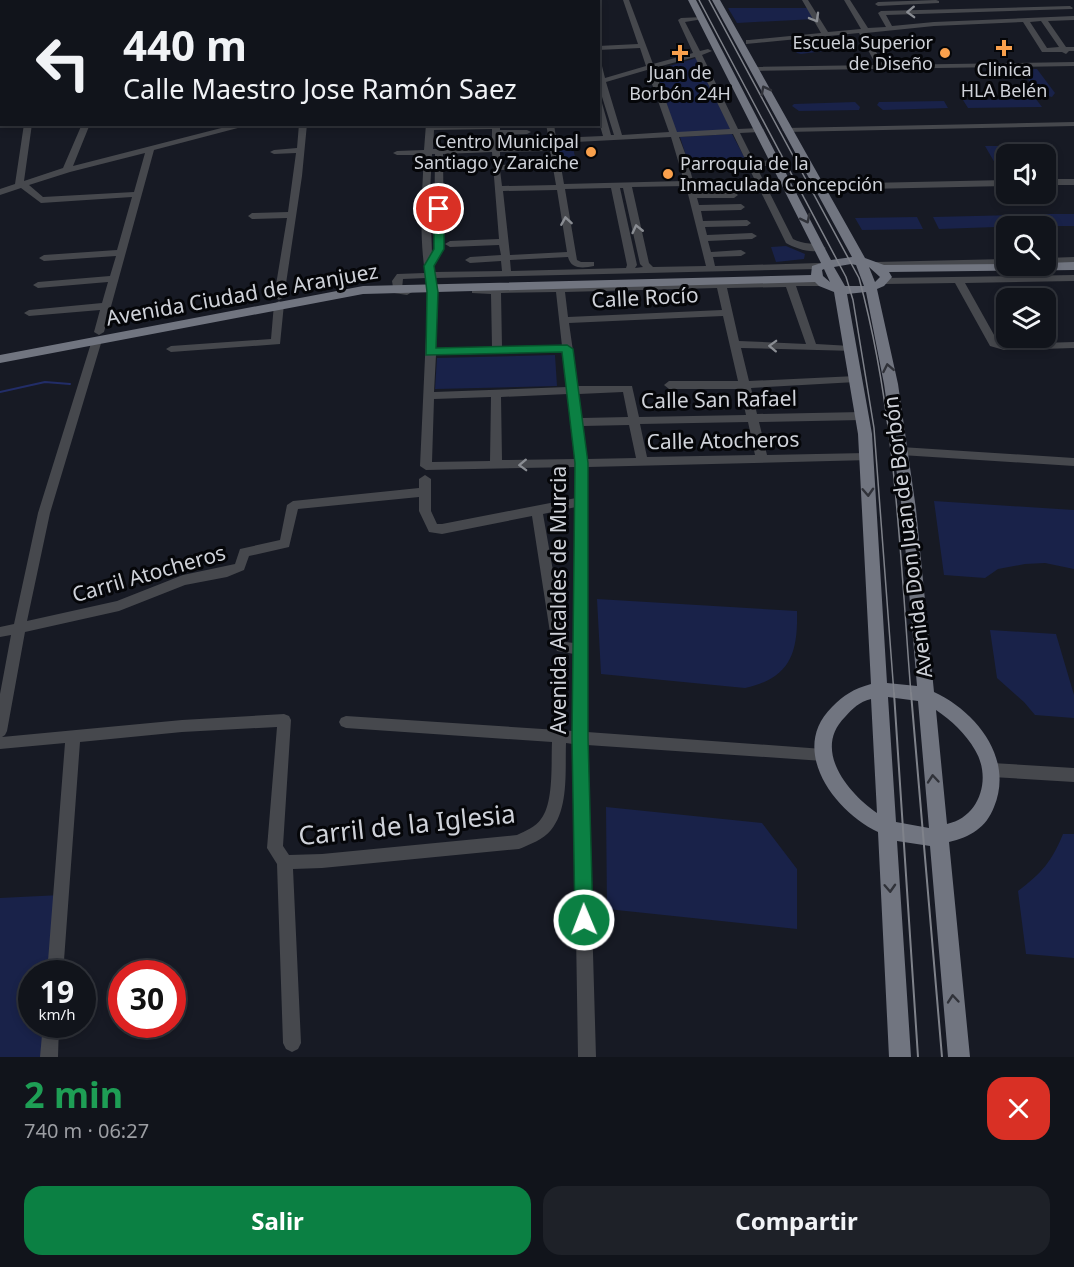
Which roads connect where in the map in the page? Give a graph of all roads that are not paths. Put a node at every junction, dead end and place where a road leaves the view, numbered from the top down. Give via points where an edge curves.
1 (626, 0) edge
2 (692, 0) edge
3 (716, 0) edge
4 (805, 0) edge
5 (847, 0) edge
6 (1063, 0) edge
7 (936, 1) edge
8 (878, 4) dead end
9 (942, 11) junction
10 (1072, 11) edge
11 (701, 18) junction
12 (1074, 18) edge
13 (1042, 19) junction
14 (1025, 20) junction
15 (962, 23) junction
16 (934, 24) junction
17 (951, 24) junction
18 (890, 28) junction
19 (1030, 28) junction
20 (968, 31) junction
21 (864, 32) junction
22 (826, 35) junction
23 (738, 40) junction
24 (714, 42) junction
25 (643, 46) junction
26 (746, 46) junction
27 (600, 48) edge
28 (1063, 49) junction
29 (1074, 49) edge
30 (708, 51) junction
31 (697, 54) junction
32 (719, 54) junction
33 (1074, 63) edge
34 (881, 67) junction
35 (650, 68) junction
36 (754, 69) junction
37 (601, 81) edge
38 (600, 110) edge
39 (1074, 124) edge
40 (28, 126) edge
41 (85, 126) edge
42 (241, 126) edge
43 (303, 126) edge
44 (429, 126) edge
45 (550, 126) edge
46 (496, 128) edge
47 (760, 130) junction
48 (786, 130) junction
49 (735, 131) junction
50 (527, 132) dead end
51 (674, 135) junction
52 (619, 137) junction
53 (608, 138) junction
54 (554, 144) junction
55 (150, 150) junction
56 (300, 150) junction
57 (495, 150) junction
58 (274, 152) dead end
59 (427, 152) junction
60 (439, 152) junction
61 (397, 153) dead end
62 (776, 163) junction
63 (684, 164) junction
64 (752, 164) junction
65 (557, 165) junction
66 (496, 168) junction
67 (68, 170) junction
68 (1056, 182) edge
69 (1074, 182) edge
70 (688, 183) junction
71 (996, 183) edge
72 (20, 185) junction
73 (615, 185) junction
74 (627, 185) junction
75 (561, 187) junction
76 (820, 187) junction
77 (498, 189) junction
78 (0, 192) edge
79 (138, 194) junction
80 (691, 195) junction
81 (734, 195) dead end
82 (741, 207) dead end
83 (694, 208) junction
84 (292, 215) junction
85 (252, 216) dead end
86 (699, 224) junction
87 (747, 224) dead end
88 (752, 236) dead end
89 (703, 238) junction
90 (502, 242) junction
91 (450, 244) dead end
92 (821, 248) junction
93 (121, 253) junction
94 (741, 253) dead end
95 (572, 254) junction
96 (505, 257) junction
97 (44, 258) dead end
98 (470, 260) dead end
99 (1074, 260) edge
100 (709, 261) junction
101 (860, 261) junction
102 (1056, 261) edge
103 (996, 263) edge
104 (648, 266) junction
105 (1074, 266) edge
106 (630, 267) junction
107 (820, 272) junction
108 (881, 272) junction
109 (507, 273) junction
110 (1072, 276) edge
111 (114, 279) junction
112 (430, 280) junction
113 (959, 281) junction
114 (790, 284) junction
115 (38, 285) dead end
116 (721, 285) junction
117 (872, 288) junction
118 (1074, 288) edge
119 (560, 289) junction
120 (840, 289) junction
121 (496, 291) junction
122 (279, 301) junction
123 (106, 306) junction
124 (29, 313) dead end
125 (728, 313) junction
126 (563, 320) junction
127 (98, 336) junction
128 (735, 344) junction
129 (1074, 345) edge
130 (812, 347) junction
131 (171, 349) dead end
132 (567, 349) junction
133 (851, 349) junction
134 (496, 350) junction
135 (0, 352) edge
136 (430, 352) junction
137 (0, 359) edge
138 (856, 378) junction
139 (669, 385) dead end
140 (746, 385) junction
141 (573, 392) junction
142 (496, 394) junction
143 (428, 396) junction
144 (862, 416) junction
145 (754, 418) junction
146 (636, 420) junction
147 (576, 422) junction
148 (901, 451) junction
149 (866, 458) junction
150 (762, 459) junction
151 (642, 462) junction
152 (1074, 462) edge
153 (582, 463) junction
154 (496, 466) junction
155 (581, 501) junction
156 (537, 511) junction
157 (19, 628) junction
158 (0, 632) edge
159 (581, 650) junction
160 (878, 690) junction
161 (926, 697) junction
162 (346, 722) dead end
163 (0, 731) edge
164 (73, 736) junction
165 (559, 736) junction
166 (580, 738) junction
167 (0, 743) edge
168 (823, 755) junction
169 (992, 770) junction
170 (1074, 775) edge
171 (888, 830) junction
172 (938, 837) junction
173 (285, 862) junction
174 (56, 960) edge
175 (50, 1038) edge
176 (292, 1043) dead end
177 (49, 1057) edge
178 (587, 1057) edge
179 (900, 1057) edge
180 (959, 1057) edge

1 - 25 street
2 - 11 main road, Avenida Don Juan de Borbón
3 - 23 main road
4 -> 22 street
5 - 21 street
6 - 10 street
7 - 8 street
7 - 9 street
9 - 10 street
9 - 17 street
9 -> 18 street via 881,13
11 - 24 main road, Avenida Don Juan de Borbón
11 - 31 street via 681,20
12 - 13 street
13 - 14 street
13 - 28 street
14 - 15 street
14 - 19 street
15 - 17 street
15 - 20 street
16 - 17 street
16 - 18 street
16 - 20 street via 942,32
18 - 21 street
19 - 20 street
19 - 28 street via 1045,50
21 - 22 street
21 - 34 street
22 - 26 street
23 - 24 main road
23 - 26 main road
24 - 30 main road
24 - 32 main road, Avenida Don Juan de Borbón
25 - 27 street
25 - 35 street
26 - 32 main road
26 - 36 main road, Avenida Don Juan de Borbón
28 - 29 street
28 - 33 street
30 - 31 street
30 - 32 main road
31 - 35 street
31 - 49 street
32 - 47 main road, Avenida Don Juan de Borbón
33 - 34 street
34 - 36 street
35 - 37 street
35 - 51 street
48 -> 36 main road, Avenida Don Juan de Borbón
37 - 52 street
38 - 53 street
39 - 48 street
40 - 72 street
41 - 67 street
42 - 55 street
43 - 56 street
44 - 46 street
44 - 59 street
45 - 54 street
46 - 50 street
46 - 57 street
47 - 49 street
47 - 62 main road, Avenida Don Juan de Borbón
48 - 76 main road, Avenida Don Juan de Borbón
49 - 51 street
49 - 64 street
51 - 52 street
51 - 63 street
52 - 53 street
53 - 54 street
54 - 57 street
54 - 65 street
55 - 67 street
55 - 79 street
56 - 58 street
56 - 84 street
57 - 60 street
57 - 66 street
59 - 60 street
59 - 61 street
59 - 112 street
60 - 112 street via 439,249
62 - 64 street
62 -> 92 main road, Avenida Don Juan de Borbón
63 - 64 street
63 - 70 street
64 - 92 street via 790,243
65 - 66 street
65 - 75 street
66 - 77 street
67 - 72 street
68 - 69 street
70 - 74 street
70 - 80 street
71 - 76 street
72 - 78 street
72 - 79 street via 41,200
73 - 74 street
73 - 75 street
73 - 106 street
104 -> 74 street
75 - 77 street
95 -> 75 street
76 - 101 main road, Avenida Don Juan de Borbón
77 - 90 street
79 - 93 street
80 - 81 street
80 - 83 street
82 - 83 street
83 - 86 street
84 - 85 street
84 - 122 street
86 - 87 street
86 - 89 street
88 - 89 street
89 - 100 street
90 - 91 street
90 - 96 street
92 - 107 main road, Avenida Don Juan de Borbón
93 - 97 street
93 - 111 street
94 - 100 street
95 - 96 street
95 - 106 street via 579,265
96 - 98 street
96 - 109 street
99 - 102 street
100 - 104 street
100 - 107 street
101 - 107 main road, Avenida Ciudad de Aranjuez
101 - 108 main road, Avenida Ciudad de Aranjuez
101 - 117 main road, Avenida Don Juan de Borbón
103 - 108 street
104 - 106 street
105 - 108 main road
106 - 109 street
107 - 112 main road, Avenida Ciudad de Aranjuez
107 - 114 street
107 - 120 main road
107 - 120 main road, Avenida Don Juan de Borbón
108 - 110 main road via 898,277
108 - 113 street
108 - 117 main road
109 - 112 street
110 - 113 street
110 - 118 street
111 - 115 street
111 - 123 street
112 - 121 street
112 - 122 main road, Avenida Ciudad de Aranjuez
112 - 136 street
113 - 129 street via 994,344
114 - 116 street
114 - 130 street
116 - 119 street
116 - 125 street
117 - 120 main road
148 -> 117 main road, Avenida Don Juan de Borbón
119 - 121 street
119 - 126 street, Avenida Alcaldes de Murcia
120 - 133 main road, Avenida Don Juan de Borbón
121 - 134 street
122 - 127 main road, Avenida Ciudad de Aranjuez
122 - 131 street via 276,342
123 - 124 street
123 - 127 street
125 - 126 street, Calle Rocío
125 - 128 street
126 - 132 street, Avenida Alcaldes de Murcia
127 - 135 main road, Avenida Ciudad de Aranjuez
127 - 137 main road, Avenida Ciudad de Aranjuez
127 - 157 street via 44,513
130 -> 128 street
128 - 140 street
130 - 133 street
132 - 134 street
132 - 141 street, Avenida Alcaldes de Murcia
133 - 138 main road, Avenida Don Juan de Borbón
134 - 136 street
136 - 143 street
138 - 140 street
138 - 144 main road, Avenida Don Juan de Borbón
139 - 140 street
140 - 145 street
141 - 142 street
141 - 146 street via 628,388
141 - 147 street, Avenida Alcaldes de Murcia
142 - 143 street
142 - 154 street
143 - 154 street, Calle Atocheros via 426,466
144 - 145 street, Calle San Rafael
144 - 149 main road, Avenida Don Juan de Borbón
145 - 146 street, Calle San Rafael
145 - 150 street
146 - 147 street, Calle San Rafael
146 - 151 street
147 - 153 street, Avenida Alcaldes de Murcia
148 - 152 street
148 - 161 main road, Avenida Don Juan de Borbón
149 - 150 street, Calle Atocheros
149 -> 160 main road, Avenida Don Juan de Borbón
150 - 151 street, Calle Atocheros
151 - 153 street, Calle Atocheros
153 -> 154 street, Calle Atocheros
153 - 155 street, Avenida Alcaldes de Murcia
155 - 156 street
155 - 159 street, Avenida Alcaldes de Murcia
156 - 157 street, Carril Atocheros via 433,529 425,511 425,485 293,505 285,544 244,552 240,567 183,580 119,606
156 - 159 street via 558,639 562,647
157 - 158 street
157 - 163 street
159 - 166 street, Avenida Alcaldes de Murcia
160 - 161 main road via 902,690
160 - 168 main road via 854,697 836,711 825,731
160 - 171 main road, Avenida Don Juan de Borbón
161 - 169 main road via 962,719 982,743
172 -> 161 main road, Avenida Don Juan de Borbón
162 - 165 street
164 - 167 street
164 - 173 street, Carril de la Iglesia via 284,720 275,848
164 - 174 street
165 - 166 street
165 - 173 street, Carril de la Iglesia via 553,807 546,825 519,842
166 - 168 street
166 - 178 street, Avenida Alcaldes de Murcia
168 - 171 main road via 843,798 863,817
169 - 170 street
169 - 172 main road via 992,794 981,815 963,830
171 - 172 main road via 913,837
171 -> 179 main road, Avenida Don Juan de Borbón
180 -> 172 main road, Avenida Don Juan de Borbón
173 - 176 street
175 - 177 street

